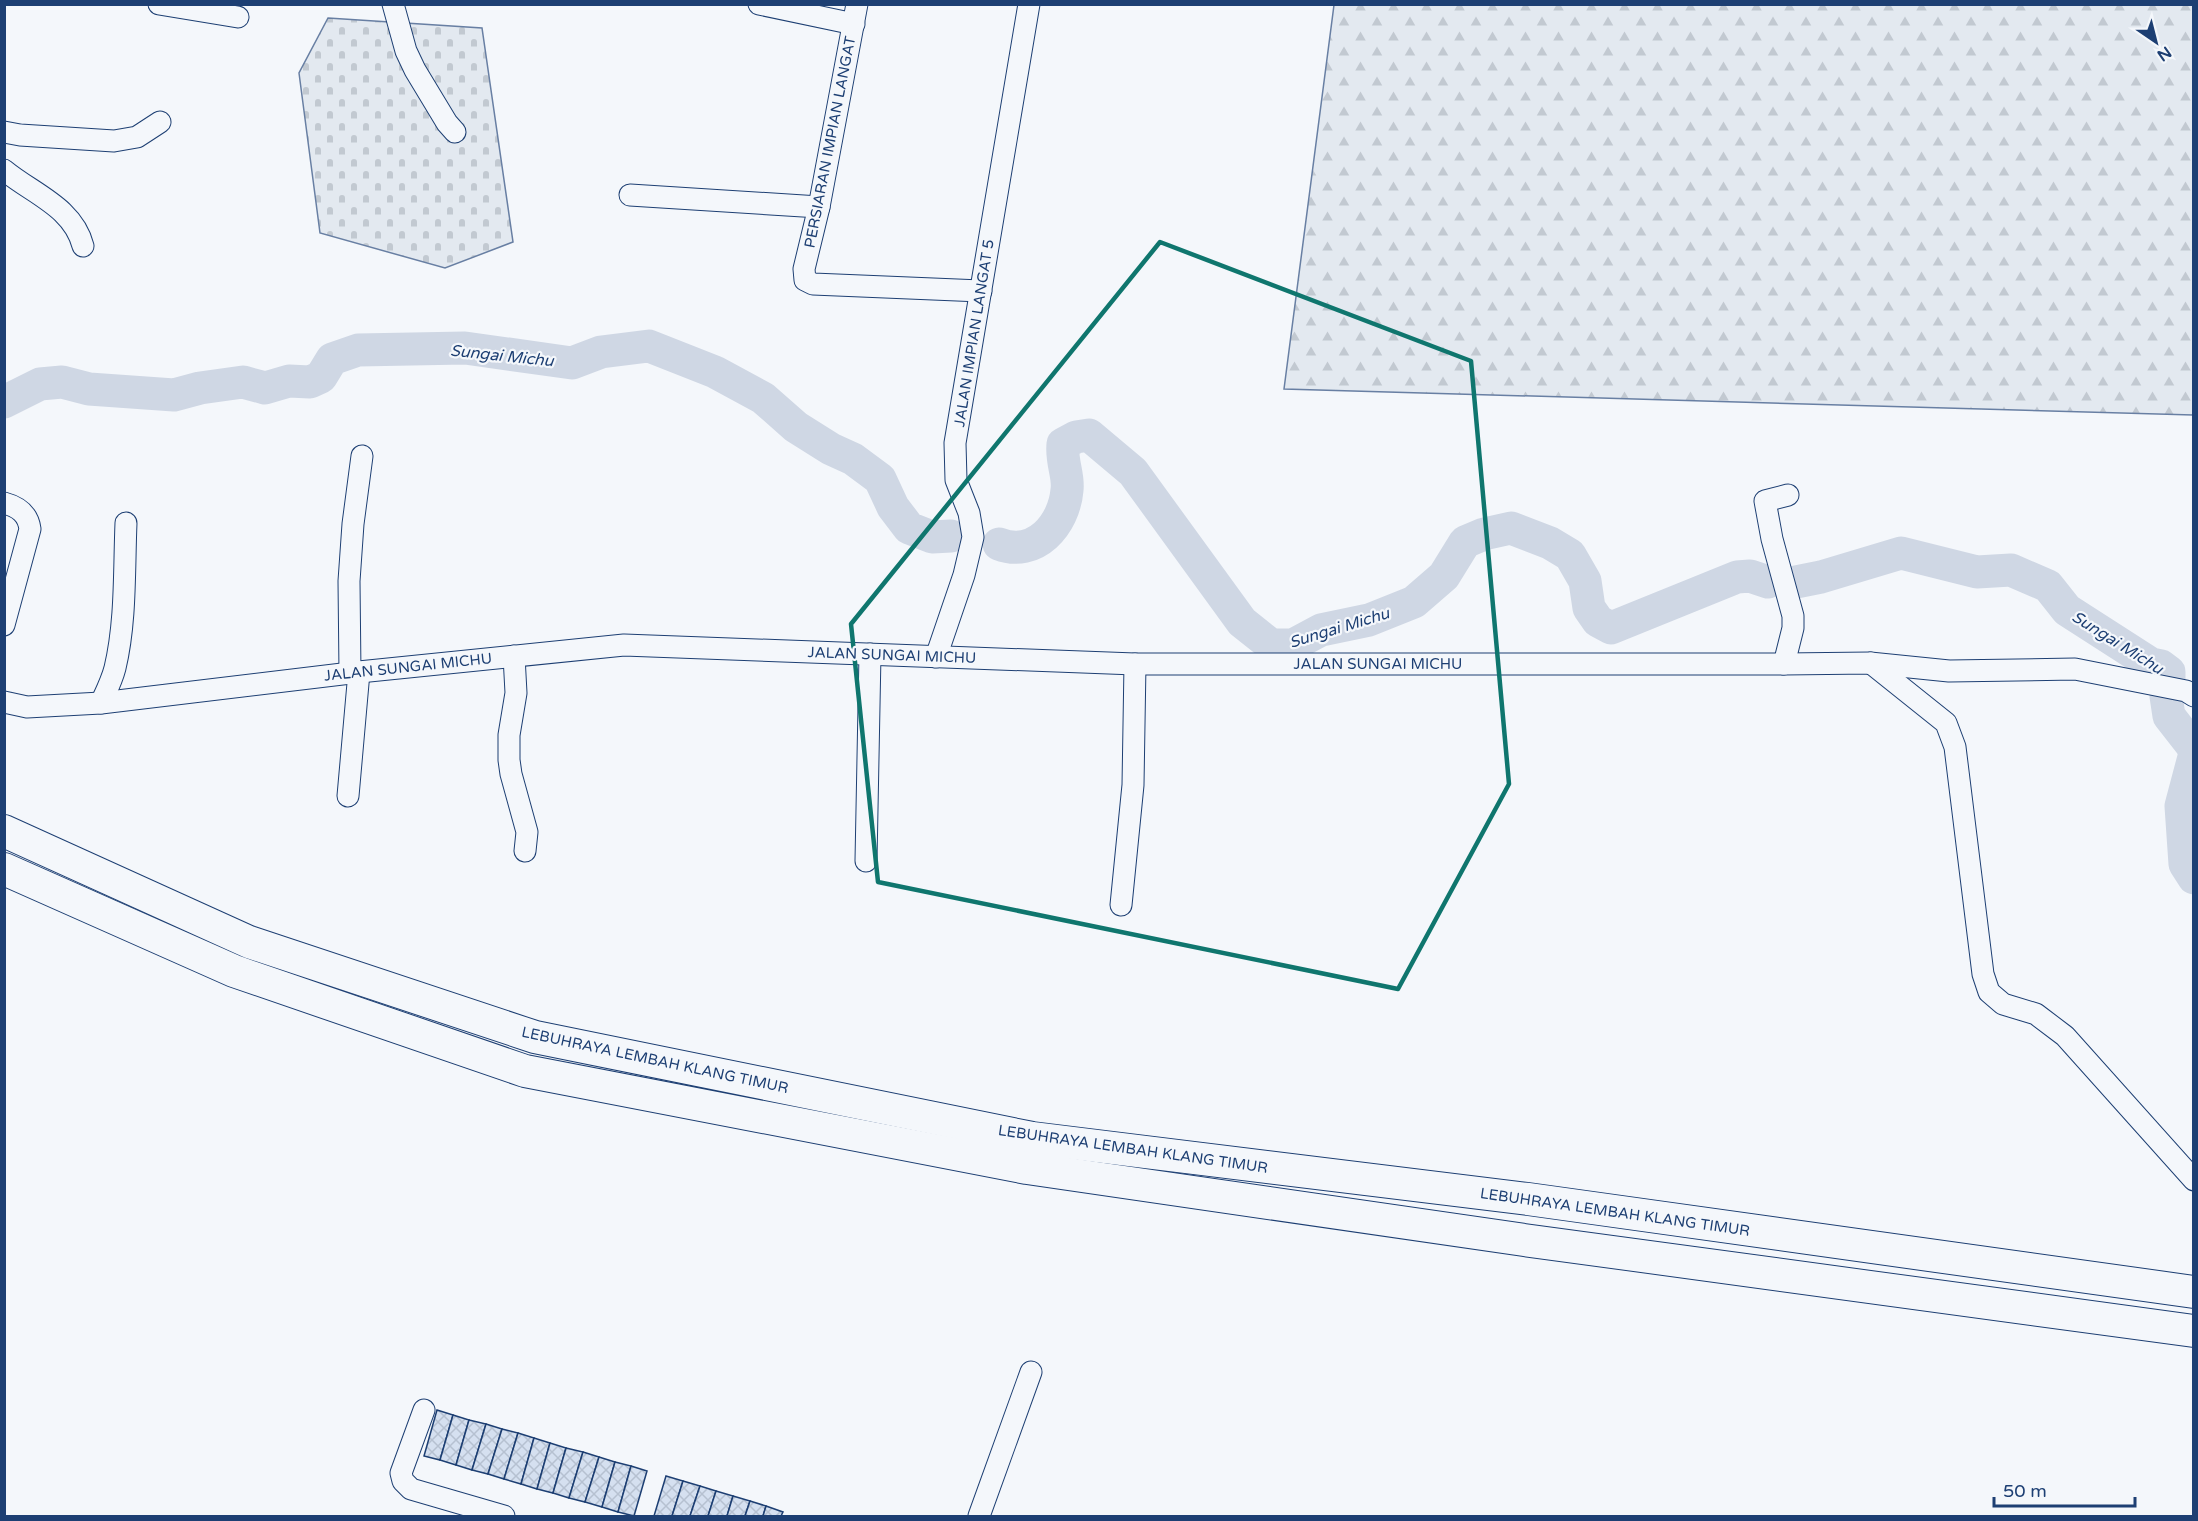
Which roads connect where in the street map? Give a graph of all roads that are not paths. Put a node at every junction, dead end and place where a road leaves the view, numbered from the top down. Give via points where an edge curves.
1 (159, 4) edge
2 (393, 4) edge
3 (759, 4) edge
4 (1029, 4) edge
5 (855, 14) edge
6 (238, 17) dead end
7 (160, 122) dead end
8 (4, 132) edge
9 (455, 132) dead end
10 (4, 170) edge
11 (630, 195) dead end
12 (819, 207) junction
13 (83, 246) dead end
14 (981, 291) junction
15 (362, 456) dead end
16 (1788, 495) dead end
17 (4, 503) edge
18 (126, 523) dead end
19 (4, 626) edge
20 (870, 654) junction
21 (514, 656) junction
22 (936, 657) junction
23 (1870, 663) junction
24 (1135, 664) junction
25 (1784, 664) junction
26 (354, 673) junction
27 (2193, 696) edge
28 (4, 702) edge
29 (101, 703) junction
30 (348, 796) dead end
31 (4, 831) edge
32 (525, 851) dead end
33 (866, 861) dead end
34 (4, 869) edge
35 (1121, 905) dead end
36 (2193, 1180) edge
37 (2193, 1292) edge
38 (2193, 1331) edge
39 (1030, 1372) dead end
40 (424, 1410) dead end
41 (504, 1516) edge
42 (979, 1516) edge

1 - 6 street
2 - 9 street via 411,60
3 - 5 street
4 - 14 street, JALAN IMPIAN LANGAT 5
5 - 12 street, PERSIARAN IMPIAN LANGAT
7 - 8 street via 137,137 114,141
10 - 13 street via 66,215 77,228
11 - 12 street
12 - 14 street, PERSIARAN IMPIAN LANGAT via 804,269 805,280 813,284
14 - 22 street, JALAN IMPIAN LANGAT 5 via 955,443 956,480 969,513 973,537
15 - 26 street via 350,580
16 - 25 street via 1765,501 1793,616 1791,643
17 - 19 street via 22,510 30,529
18 - 29 street via 118,652 115,671
20 - 21 street, JALAN SUNGAI MICHU via 624,645
20 - 22 street, JALAN SUNGAI MICHU
20 - 33 street
21 - 26 street, JALAN SUNGAI MICHU
21 - 32 street via 516,693 509,760 527,832
22 - 24 street, JALAN SUNGAI MICHU
23 - 25 street, JALAN SUNGAI MICHU
23 - 27 street, JALAN SUNGAI MICHU via 1949,671 2075,669 2186,691
23 - 36 street via 1946,723 1955,747 1983,974 1989,992 2003,1004 2036,1014 2065,1036
24 - 25 street, JALAN SUNGAI MICHU
24 - 35 street via 1133,785
26 - 29 street, JALAN SUNGAI MICHU
26 - 30 street
28 - 29 street, JALAN SUNGAI MICHU via 27,707
31 - 37 highway, LEBUHRAYA LEMBAH KLANG TIMUR via 249,942 535,1037 1032,1138 1528,1199
34 - 38 highway via 234,971 525,1071 1028,1168 1535,1242
39 - 42 street
40 - 41 street via 401,1473 403,1481 411,1489

